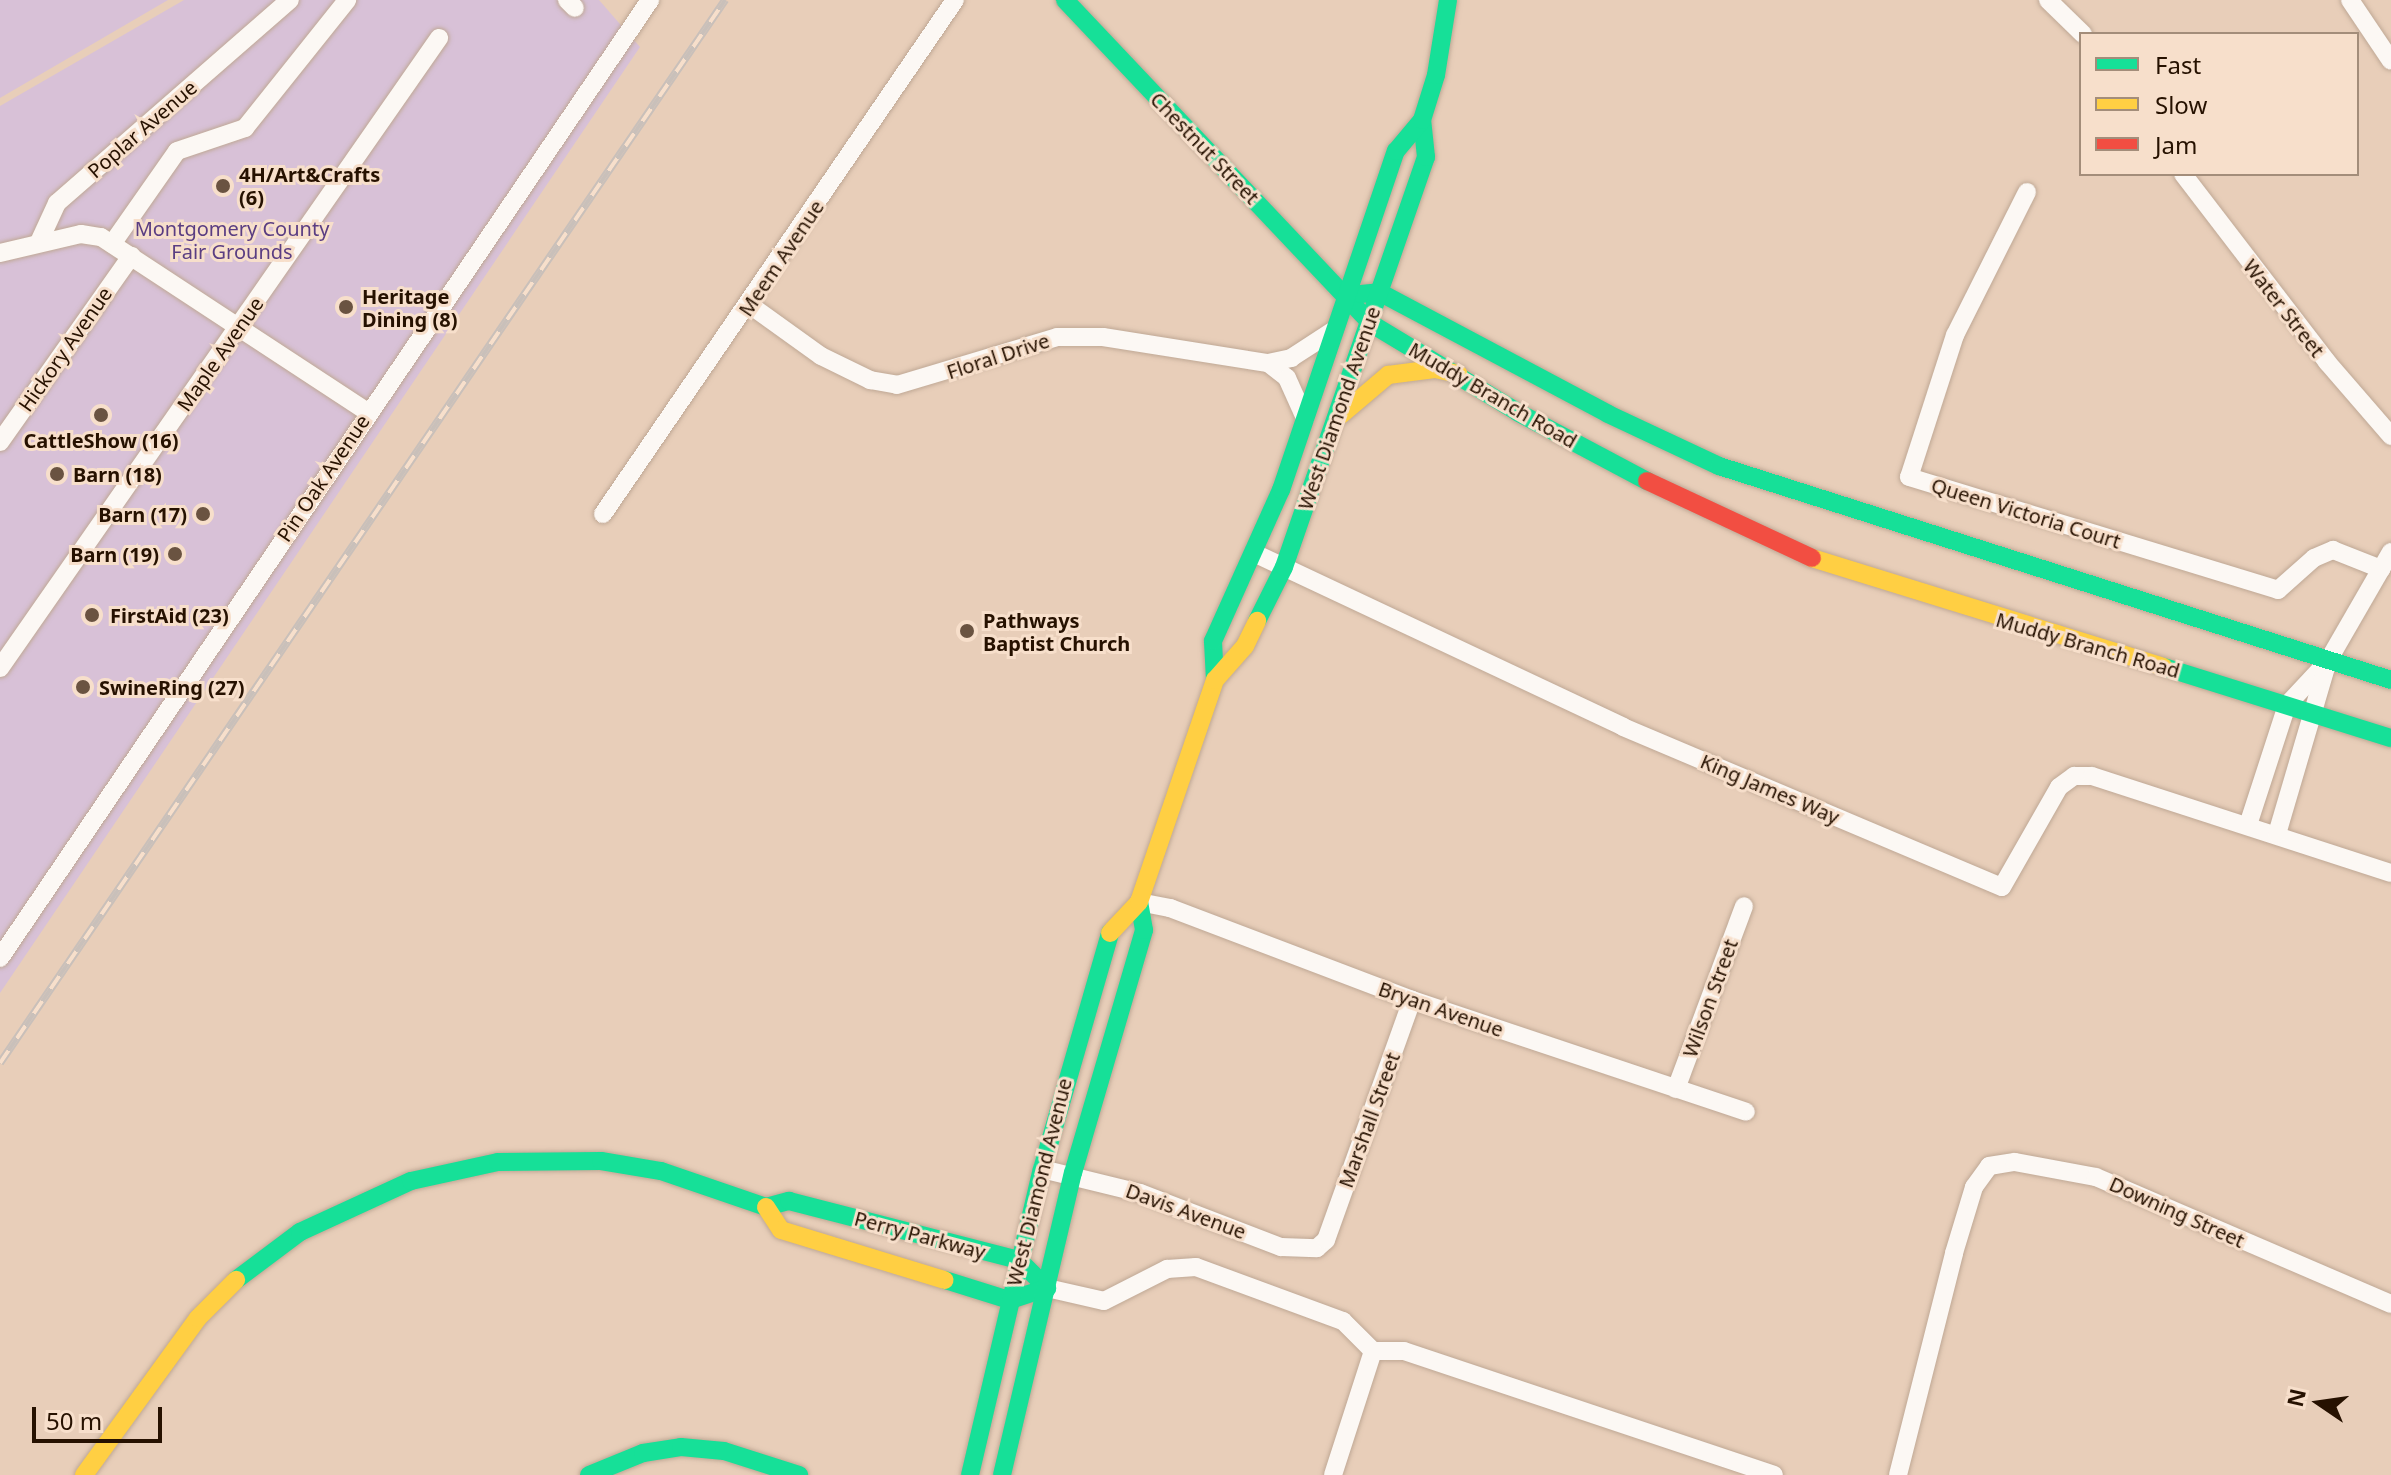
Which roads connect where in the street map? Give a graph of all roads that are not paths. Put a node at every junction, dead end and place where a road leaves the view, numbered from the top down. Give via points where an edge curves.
1 (290, 0) edge
2 (347, 0) edge
3 (650, 0) edge
4 (955, 0) edge
5 (1065, 0) edge
6 (1448, 0) edge
7 (2048, 0) edge
8 (2350, 0) edge
9 (2081, 32) edge
10 (439, 38) dead end
11 (2391, 61) edge
12 (1422, 120) junction
13 (2185, 176) edge
14 (2027, 192) dead end
15 (39, 242) junction
16 (112, 244) junction
17 (0, 253) edge
18 (131, 256) junction
19 (1379, 292) junction
20 (1345, 296) junction
21 (750, 305) junction
22 (1370, 323) junction
23 (239, 327) junction
24 (1331, 332) junction
25 (1268, 363) junction
26 (1458, 374) junction
27 (367, 412) junction
28 (1305, 418) junction
29 (1335, 422) junction
30 (2391, 436) edge
31 (0, 442) edge
32 (603, 514) dead end
33 (1254, 553) junction
34 (2386, 560) edge
35 (1284, 567) junction
36 (2328, 661) junction
37 (0, 668) edge
38 (1215, 680) junction
39 (2391, 680) edge
40 (2287, 705) junction
41 (2314, 714) junction
42 (2391, 738) edge
43 (2248, 825) junction
44 (2277, 834) junction
45 (2391, 873) edge
46 (1139, 902) junction
47 (1744, 906) dead end
48 (6, 936) edge
49 (0, 958) edge
50 (1412, 1000) junction
51 (1676, 1089) junction
52 (1746, 1112) dead end
53 (1042, 1169) junction
54 (1073, 1173) junction
55 (766, 1207) junction
56 (1326, 1240) joint
57 (1019, 1260) junction
58 (1047, 1288) junction
59 (1009, 1300) junction
60 (2391, 1304) edge
61 (1373, 1351) junction
62 (84, 1475) edge
63 (589, 1475) edge
64 (799, 1475) edge
65 (970, 1475) edge
66 (1002, 1475) edge
67 (1333, 1475) edge
68 (1774, 1475) edge
69 (1898, 1475) edge

1 - 15 street, Poplar Avenue via 57,203
2 - 16 street via 245,128 177,151
3 - 27 street, Pin Oak Avenue
4 - 21 street, Meem Avenue
5 - 20 main road, Chestnut Street
6 - 12 main road, West Diamond Avenue via 1436,75
7 - 9 street
8 - 11 street
10 - 23 street, Maple Avenue
12 - 19 main road, West Diamond Avenue via 1426,157
12 - 20 main road, West Diamond Avenue via 1396,151
13 - 30 street, Water Street via 2319,353
14 - 34 street, Queen Victoria Court via 1955,335 1909,477 2278,590 2314,558 2333,550
15 - 16 street via 81,234
15 - 17 street
16 - 18 street
18 - 23 street
18 - 31 street, Hickory Avenue
19 - 20 main road
19 - 22 main road, West Diamond Avenue
19 - 36 main road, Muddy Branch Road via 1608,414 1719,466
20 - 22 main road, Muddy Branch Road
20 - 24 main road, West Diamond Avenue
21 - 25 street, Floral Drive via 821,356 870,380 897,385 1078,335
21 - 32 street, Meem Avenue
22 - 26 main road, Muddy Branch Road
22 - 29 main road, West Diamond Avenue
23 - 27 street
23 - 37 street, Maple Avenue
24 - 25 street, Floral Drive via 1291,358
24 - 28 main road, West Diamond Avenue
25 - 28 street via 1287,378
26 - 29 main road via 1435,369 1388,375
26 - 40 main road, Muddy Branch Road via 1630,473 1810,557
27 - 48 street, Pin Oak Avenue
28 - 33 main road, West Diamond Avenue
29 - 35 main road, West Diamond Avenue
33 - 35 street, King James Way
33 - 38 main road, West Diamond Avenue via 1213,641
34 - 36 street
35 - 38 main road, West Diamond Avenue via 1245,646
35 - 43 street, King James Way via 1623,727 2002,887 2059,787 2074,776 2092,776
36 - 39 main road, Muddy Branch Road
36 - 40 street
36 - 41 street
38 - 46 main road, West Diamond Avenue
40 - 41 main road, Muddy Branch Road
40 - 43 street
41 - 42 main road, Muddy Branch Road
41 - 44 street
43 - 44 street, King James Way
44 - 45 street, King James Way
46 - 50 street, Bryan Avenue via 1170,908
46 - 53 main road, West Diamond Avenue via 1112,927
46 - 54 main road, West Diamond Avenue via 1144,930
47 - 51 street, Wilson Street
48 - 49 street, Pin Oak Avenue
50 - 51 street, Bryan Avenue
50 - 56 street, Marshall Street
51 - 52 street, Bryan Avenue
53 - 54 street, Davis Avenue
53 - 57 main road, West Diamond Avenue
54 - 56 street, Davis Avenue via 1281,1247 1305,1250
54 - 58 main road, West Diamond Avenue
55 - 57 main road, Perry Parkway via 789,1201
55 - 59 main road, Perry Parkway via 781,1230
55 - 62 main road, Perry Parkway via 661,1171 601,1161 498,1162 411,1181 300,1232 230,1285 156,1370
57 - 58 main road
57 - 59 main road, West Diamond Avenue
58 - 59 main road
58 - 61 street, West Diamond Avenue via 1104,1301 1167,1269 1196,1267 1343,1321
58 - 66 main road, West Diamond Avenue
59 - 65 main road, West Diamond Avenue
60 - 69 street, Downing Street via 2096,1177 2015,1162 1989,1166 1974,1187 1954,1253
61 - 67 street
61 - 68 street via 1404,1351
63 - 64 main road via 643,1453 681,1447 724,1451

